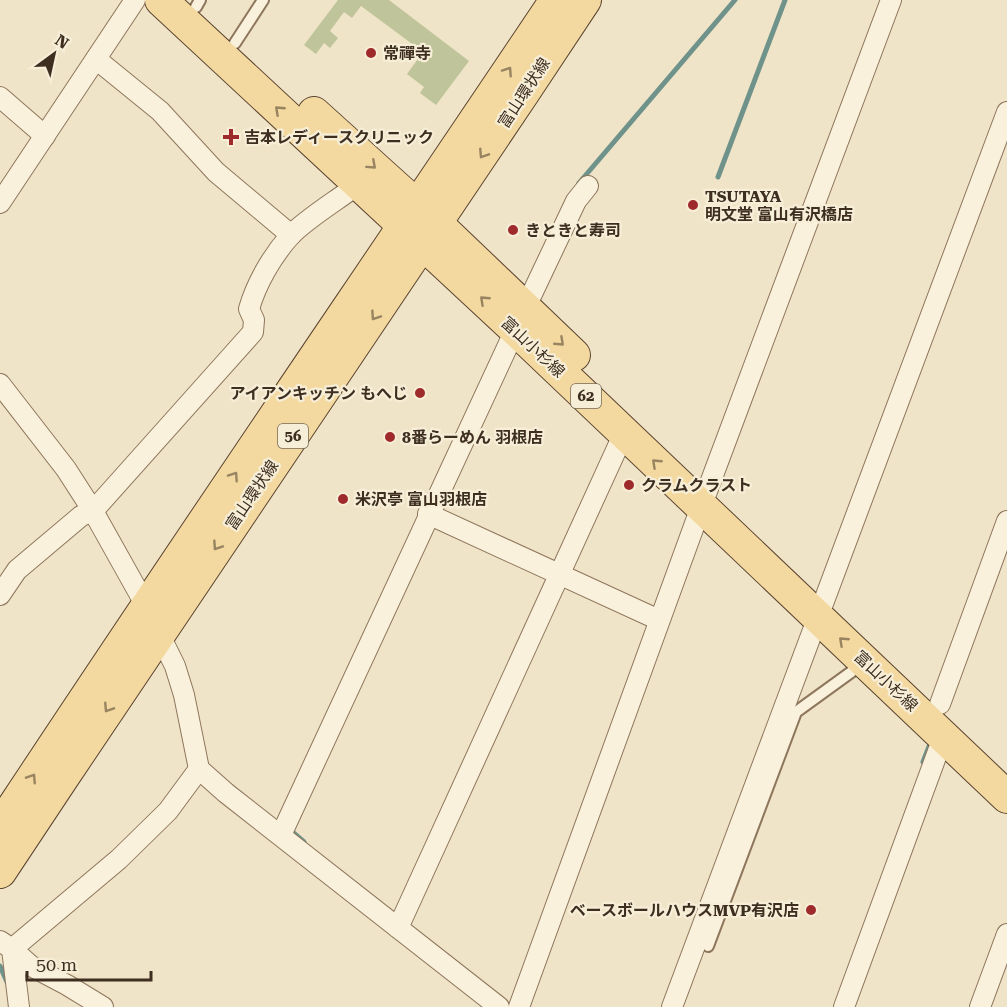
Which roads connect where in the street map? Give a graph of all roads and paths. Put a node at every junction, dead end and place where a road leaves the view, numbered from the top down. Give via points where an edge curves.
1 (135, 0) edge
2 (161, 0) edge
3 (263, 0) edge
4 (556, 0) edge
5 (585, 0) edge
6 (891, 0) edge
7 (195, 2) edge
8 (235, 43) junction
9 (96, 59) junction
10 (0, 97) edge
11 (1007, 112) edge
12 (45, 136) junction
13 (357, 182) junction
14 (588, 186) dead end
15 (0, 203) edge
16 (421, 225) junction
17 (291, 235) junction
18 (521, 319) junction
19 (0, 384) edge
20 (624, 433) junction
21 (706, 495) junction
22 (93, 511) junction
23 (428, 514) junction
24 (1007, 520) edge
25 (560, 574) junction
26 (0, 595) edge
27 (823, 607) junction
28 (152, 620) junction
29 (659, 620) junction
30 (854, 670) dead end
31 (940, 704) junction
32 (944, 735) junction
33 (780, 738) junction
34 (1007, 768) edge
35 (199, 769) junction
36 (1007, 797) edge
37 (0, 827) edge
38 (281, 835) junction
39 (0, 872) edge
40 (398, 928) junction
41 (1007, 934) edge
42 (6, 945) edge
43 (708, 946) dead end
44 (19, 1007) edge
45 (103, 1007) edge
46 (499, 1007) edge
47 (519, 1007) edge
48 (672, 1007) edge
49 (844, 1007) edge
50 (980, 1007) edge

1 - 9 street
13 -> 2 main road, 富山小杉線 / 62
3 - 8 lane
16 -> 4 main road, 富山環状線 / 56
5 -> 16 main road, 富山環状線 / 56
6 - 21 street
7 - 8 main road, 富山小杉線 / 62
8 -> 16 main road, 富山小杉線 / 62
9 - 12 street
9 - 17 street via 160,111 216,171
10 - 12 street
11 - 27 street
12 - 15 street
13 - 16 main road, 富山小杉線 / 62
13 - 17 street
14 - 18 street via 576,201
16 - 18 main road, 富山小杉線 / 62
16 - 28 main road, 富山環状線 / 56
17 - 22 street via 271,261 251,299 253,332
18 - 20 main road, 富山小杉線 / 62
18 -> 21 main road, 富山小杉線 / 62
18 - 23 street
19 - 22 street via 66,469
21 -> 20 main road, 富山小杉線 / 62
20 - 25 street
21 - 27 main road, 富山小杉線 / 62
21 - 29 street
22 - 26 street via 81,516 17,570
22 - 28 street
23 - 25 street
23 - 38 street
24 - 31 street
25 - 29 street
25 - 40 street
27 - 31 main road, 富山小杉線 / 62
32 -> 27 main road, 富山小杉線 / 62
27 - 33 street
28 - 35 street via 175,666
37 -> 28 main road, 富山環状線 / 56
28 -> 39 main road, 富山環状線 / 56
29 - 47 street
30 - 33 lane via 796,712
31 - 34 main road, 富山小杉線 / 62
32 - 36 main road, 富山小杉線 / 62
32 - 49 street
33 - 43 lane
33 - 48 street
35 - 38 street
35 - 42 street via 168,811 119,859
38 - 40 street
40 - 46 street
41 - 50 street
42 - 44 street
42 - 45 street via 31,966

